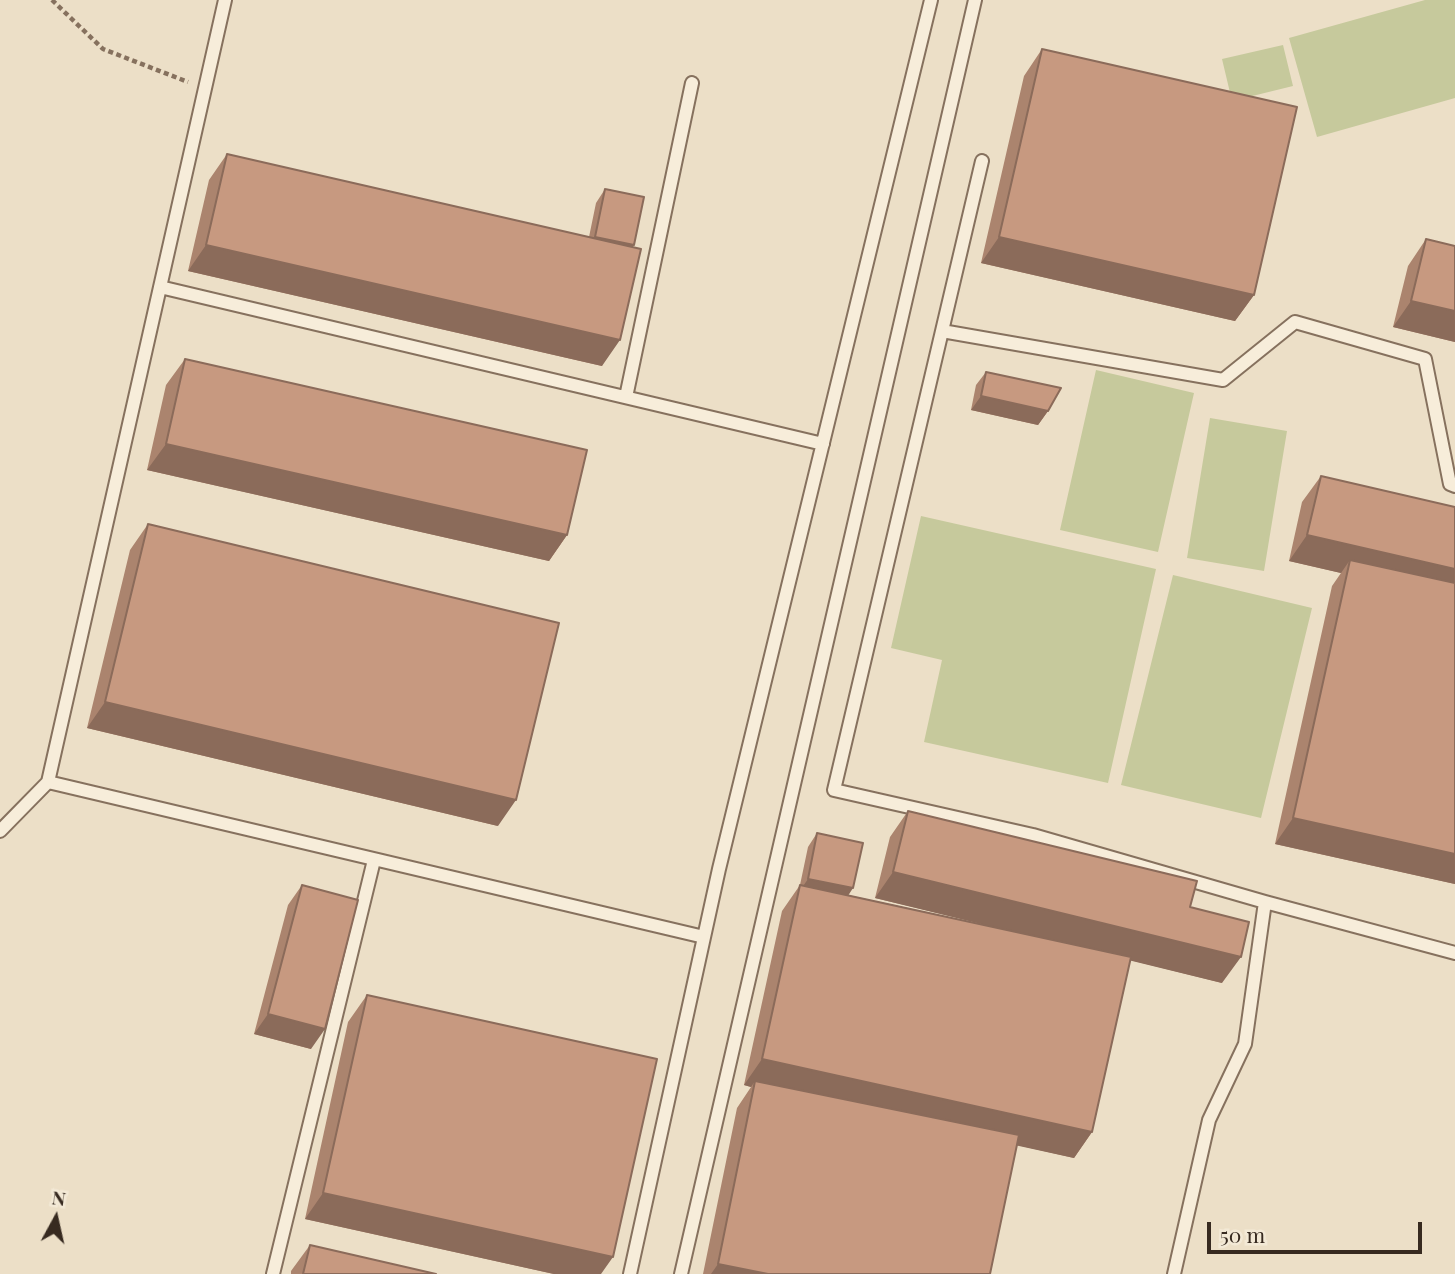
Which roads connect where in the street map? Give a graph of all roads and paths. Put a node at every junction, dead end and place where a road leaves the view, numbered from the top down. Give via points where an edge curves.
1 (52, 0) edge
2 (225, 0) edge
3 (931, 0) edge
4 (975, 0) edge
5 (692, 83) dead end
6 (205, 88) junction
7 (982, 161) dead end
8 (160, 288) junction
9 (942, 331) junction
10 (626, 397) junction
11 (823, 444) junction
12 (1455, 486) edge
13 (48, 782) junction
14 (0, 831) edge
15 (374, 860) junction
16 (1265, 902) junction
17 (704, 937) junction
18 (1455, 953) edge
19 (273, 1274) edge
20 (630, 1274) edge
21 (681, 1274) edge
22 (1174, 1274) edge

1 - 6 path via 103,49
2 - 6 lane
3 - 11 lane
4 - 21 lane
5 - 10 lane
6 - 8 lane
7 - 9 lane
8 - 10 lane
8 - 13 lane
9 - 12 lane via 1223,380 1295,322 1425,359 1450,484
9 - 16 lane via 834,790 1033,835
10 - 11 lane
11 - 17 lane
13 - 14 lane
13 - 15 lane
15 - 17 lane
15 - 19 lane
16 - 18 lane
16 - 22 lane via 1245,1044 1209,1120
17 - 20 lane

